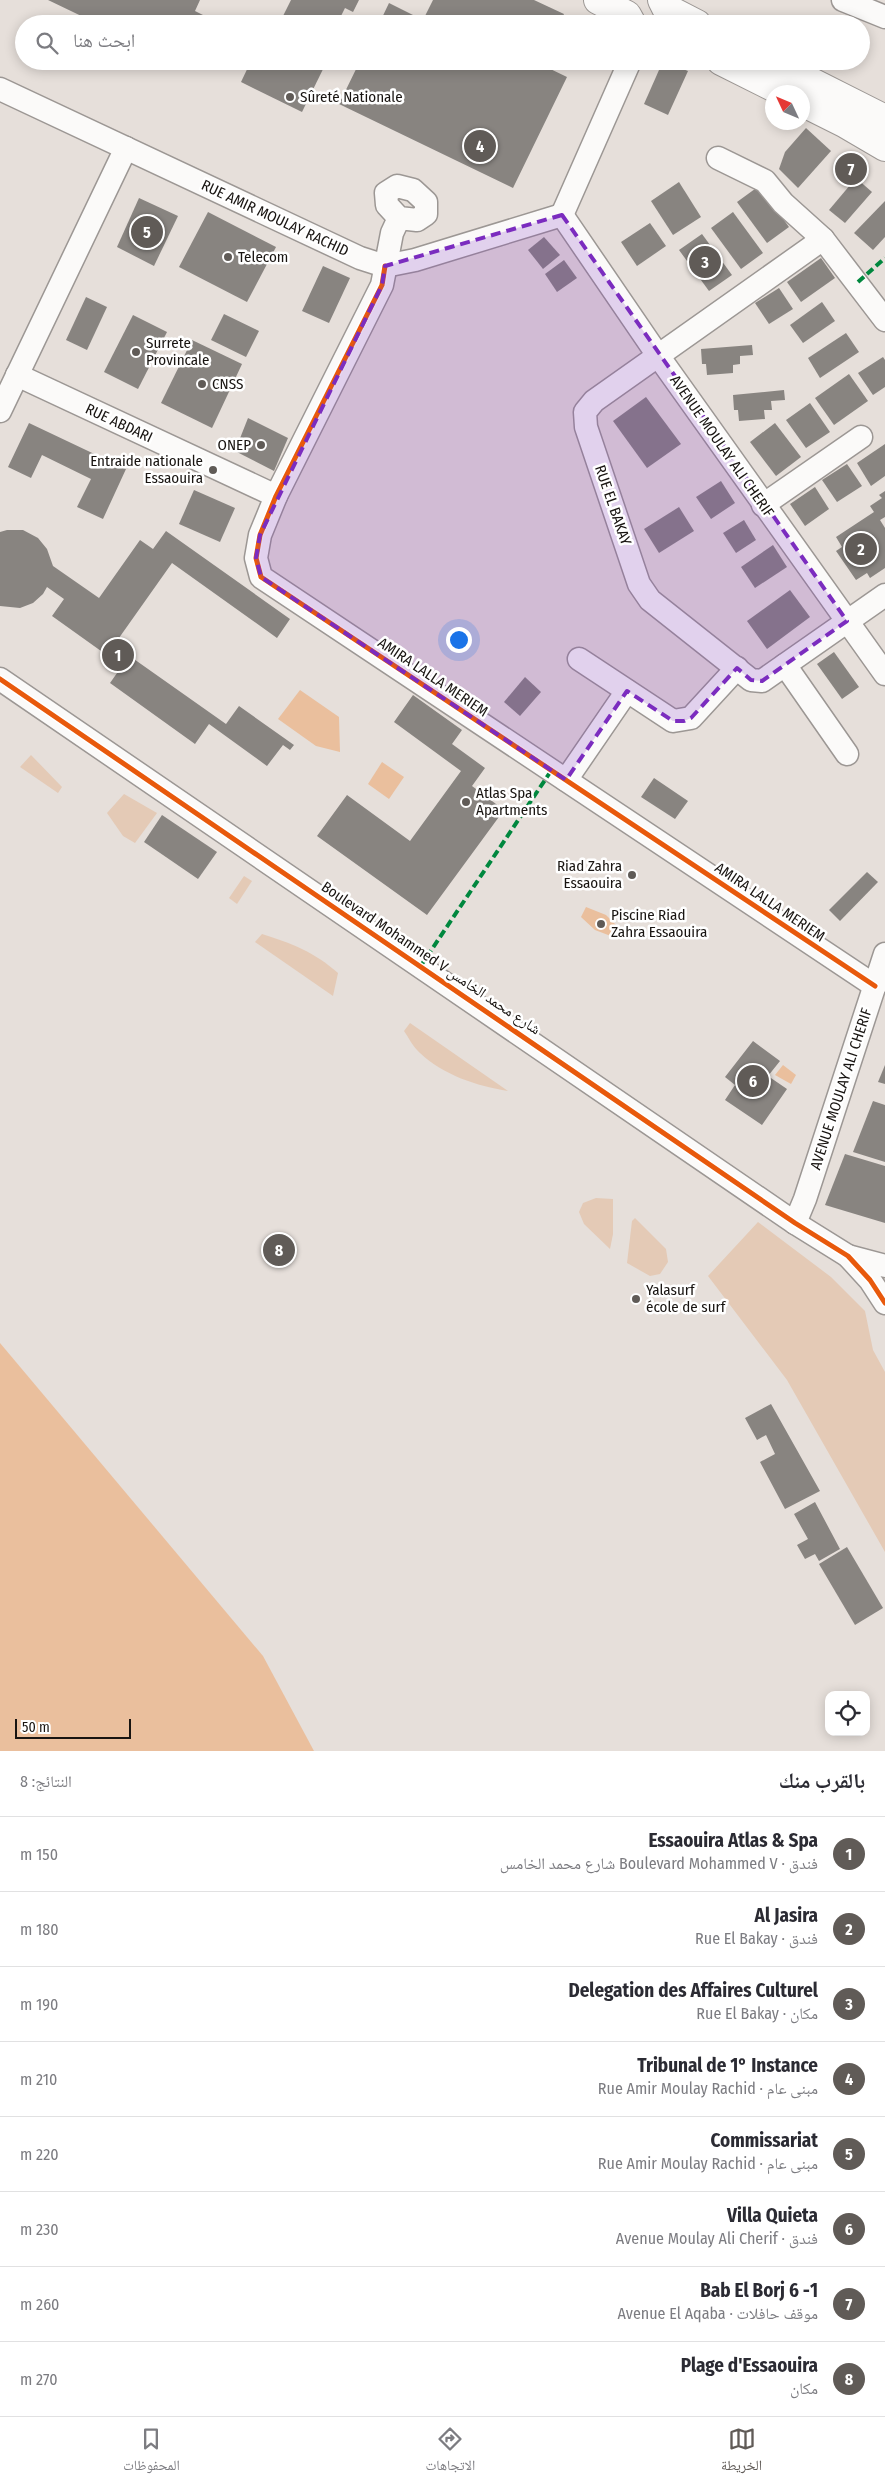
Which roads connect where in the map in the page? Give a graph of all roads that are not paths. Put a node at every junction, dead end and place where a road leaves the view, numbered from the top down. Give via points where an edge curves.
1 (598, 0) edge
2 (843, 0) edge
3 (630, 13) edge
4 (885, 17) edge
5 (626, 70) edge
6 (739, 70) edge
7 (788, 70) edge
8 (769, 85) edge
9 (3, 98) edge
10 (810, 106) edge
11 (885, 119) edge
12 (885, 147) edge
13 (126, 148) junction
14 (718, 158) dead end
15 (562, 215) junction
16 (399, 218) dead end
17 (823, 239) junction
18 (385, 266) junction
19 (885, 320) edge
20 (659, 357) junction
21 (17, 375) junction
22 (0, 411) edge
23 (861, 437) dead end
24 (276, 496) junction
25 (763, 505) junction
26 (885, 594) edge
27 (847, 620) junction
28 (579, 659) dead end
29 (785, 665) junction
30 (737, 668) junction
31 (885, 674) edge
32 (0, 679) edge
33 (627, 691) junction
34 (847, 754) dead end
35 (566, 780) junction
36 (885, 954) edge
37 (875, 986) junction
38 (795, 1223) junction
39 (848, 1256) junction
40 (885, 1266) edge
41 (885, 1303) edge

1 - 3 main road
2 - 4 street
5 - 15 street
6 - 8 main road
7 - 11 main road
9 - 13 street, RUE AMIR MOULAY RACHID
10 - 12 main road
13 - 18 street, RUE AMIR MOULAY RACHID via 360,258
13 - 21 street
14 - 17 street via 765,181
15 - 18 street, RUE AMIR MOULAY RACHID via 415,260
15 - 20 street, AVENUE MOULAY ALI CHERIF
16 - 18 street, AMIRA LALLA MERIEM via 392,233
17 - 19 street
17 - 20 street, RUE EL BAKAY
18 - 24 street, AMIRA LALLA MERIEM via 382,285
20 - 25 street, AVENUE MOULAY ALI CHERIF
20 - 30 street, RUE EL BAKAY via 594,400 585,412 586,427 639,584 650,600
21 - 22 street
21 - 24 street, RUE ABDARI
23 - 25 street
24 - 35 street, AMIRA LALLA MERIEM via 260,535 256,558 261,577
25 - 27 street, AVENUE MOULAY ALI CHERIF
26 - 27 street, RUE EL BAKAY
27 - 29 street, RUE EL BAKAY
27 - 31 street, AVENUE MOULAY ALI CHERIF
28 - 33 street
29 - 30 street, RUE EL BAKAY via 762,681 751,680
29 - 34 street
30 - 33 street via 691,718 684,721 673,721
32 - 38 street, Boulevard Mohammed V شارع محمد الخامس
33 - 35 street
35 - 37 street, AMIRA LALLA MERIEM
36 - 37 street, AVENUE MOULAY ALI CHERIF
37 - 38 street, AVENUE MOULAY ALI CHERIF
38 - 39 street, Boulevard Mohammed V شارع محمد الخامس
39 - 40 street
39 - 41 street

